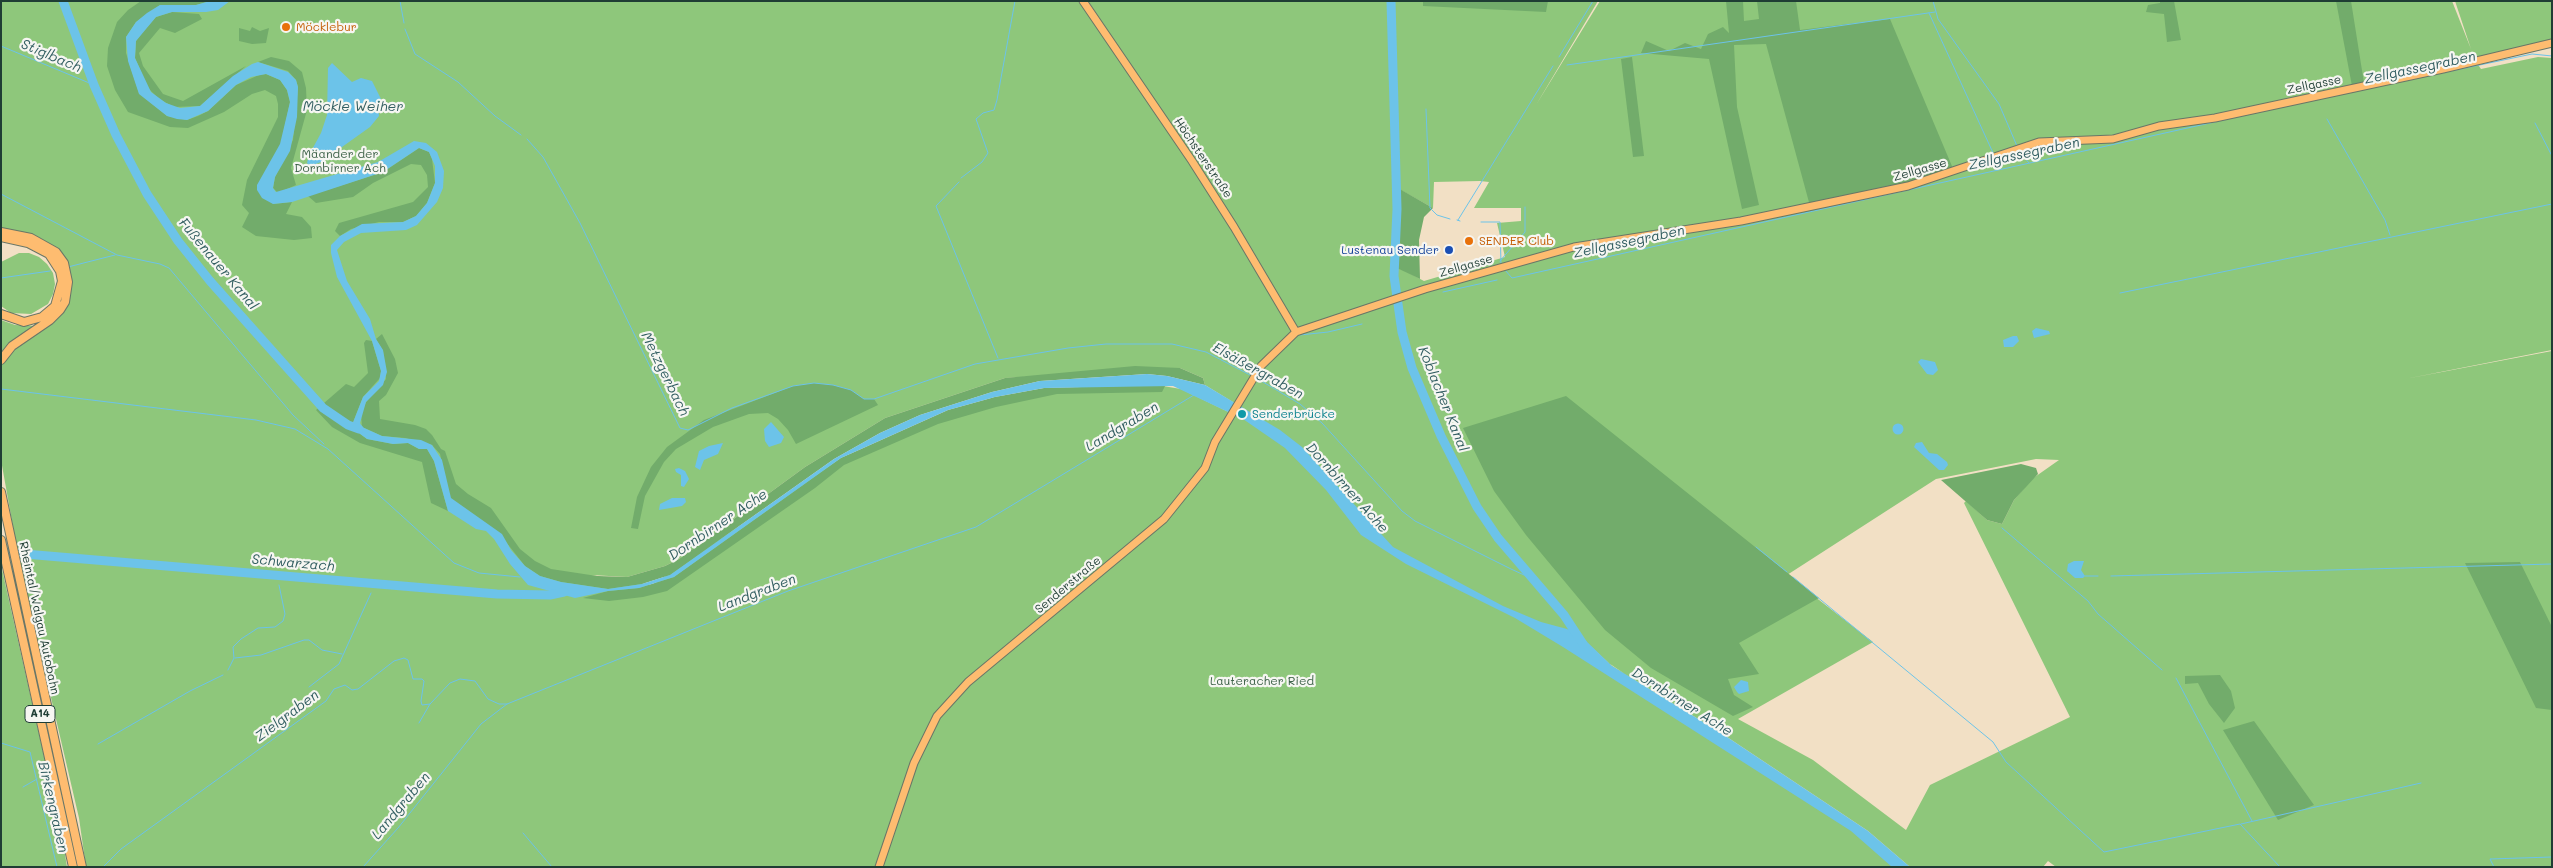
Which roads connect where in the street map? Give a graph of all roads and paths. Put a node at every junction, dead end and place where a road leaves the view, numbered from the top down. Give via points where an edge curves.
1 (1083, 1) edge
2 (2552, 43) edge
3 (1, 232) edge
4 (1, 238) edge
5 (57, 308) junction
6 (1, 314) edge
7 (1296, 332) junction
8 (1, 360) edge
9 (1, 492) edge
10 (2, 543) edge
11 (73, 867) edge
12 (82, 867) edge
13 (879, 867) edge

1 - 7 main road, Höchsterstraße via 1196,168
2 - 7 main road, Zellgasse via 2444,70 2215,118 2159,126 2113,139 2039,142 1908,186 1741,221 1574,247 1413,293
3 - 5 highway via 31,238 56,252 64,262 68,282 64,302
4 - 5 highway via 40,248 56,262 62,281
5 - 6 highway via 34,320 14,320
5 - 8 highway via 50,320 12,346
7 - 13 main road, Senderstraße via 1256,373 1221,432 1203,472 1164,519 968,682 937,716 914,762
9 - 12 highway, Rheintal/Walgau Autobahn / A14
10 - 11 highway, Rheintal/Walgau Autobahn / A14

